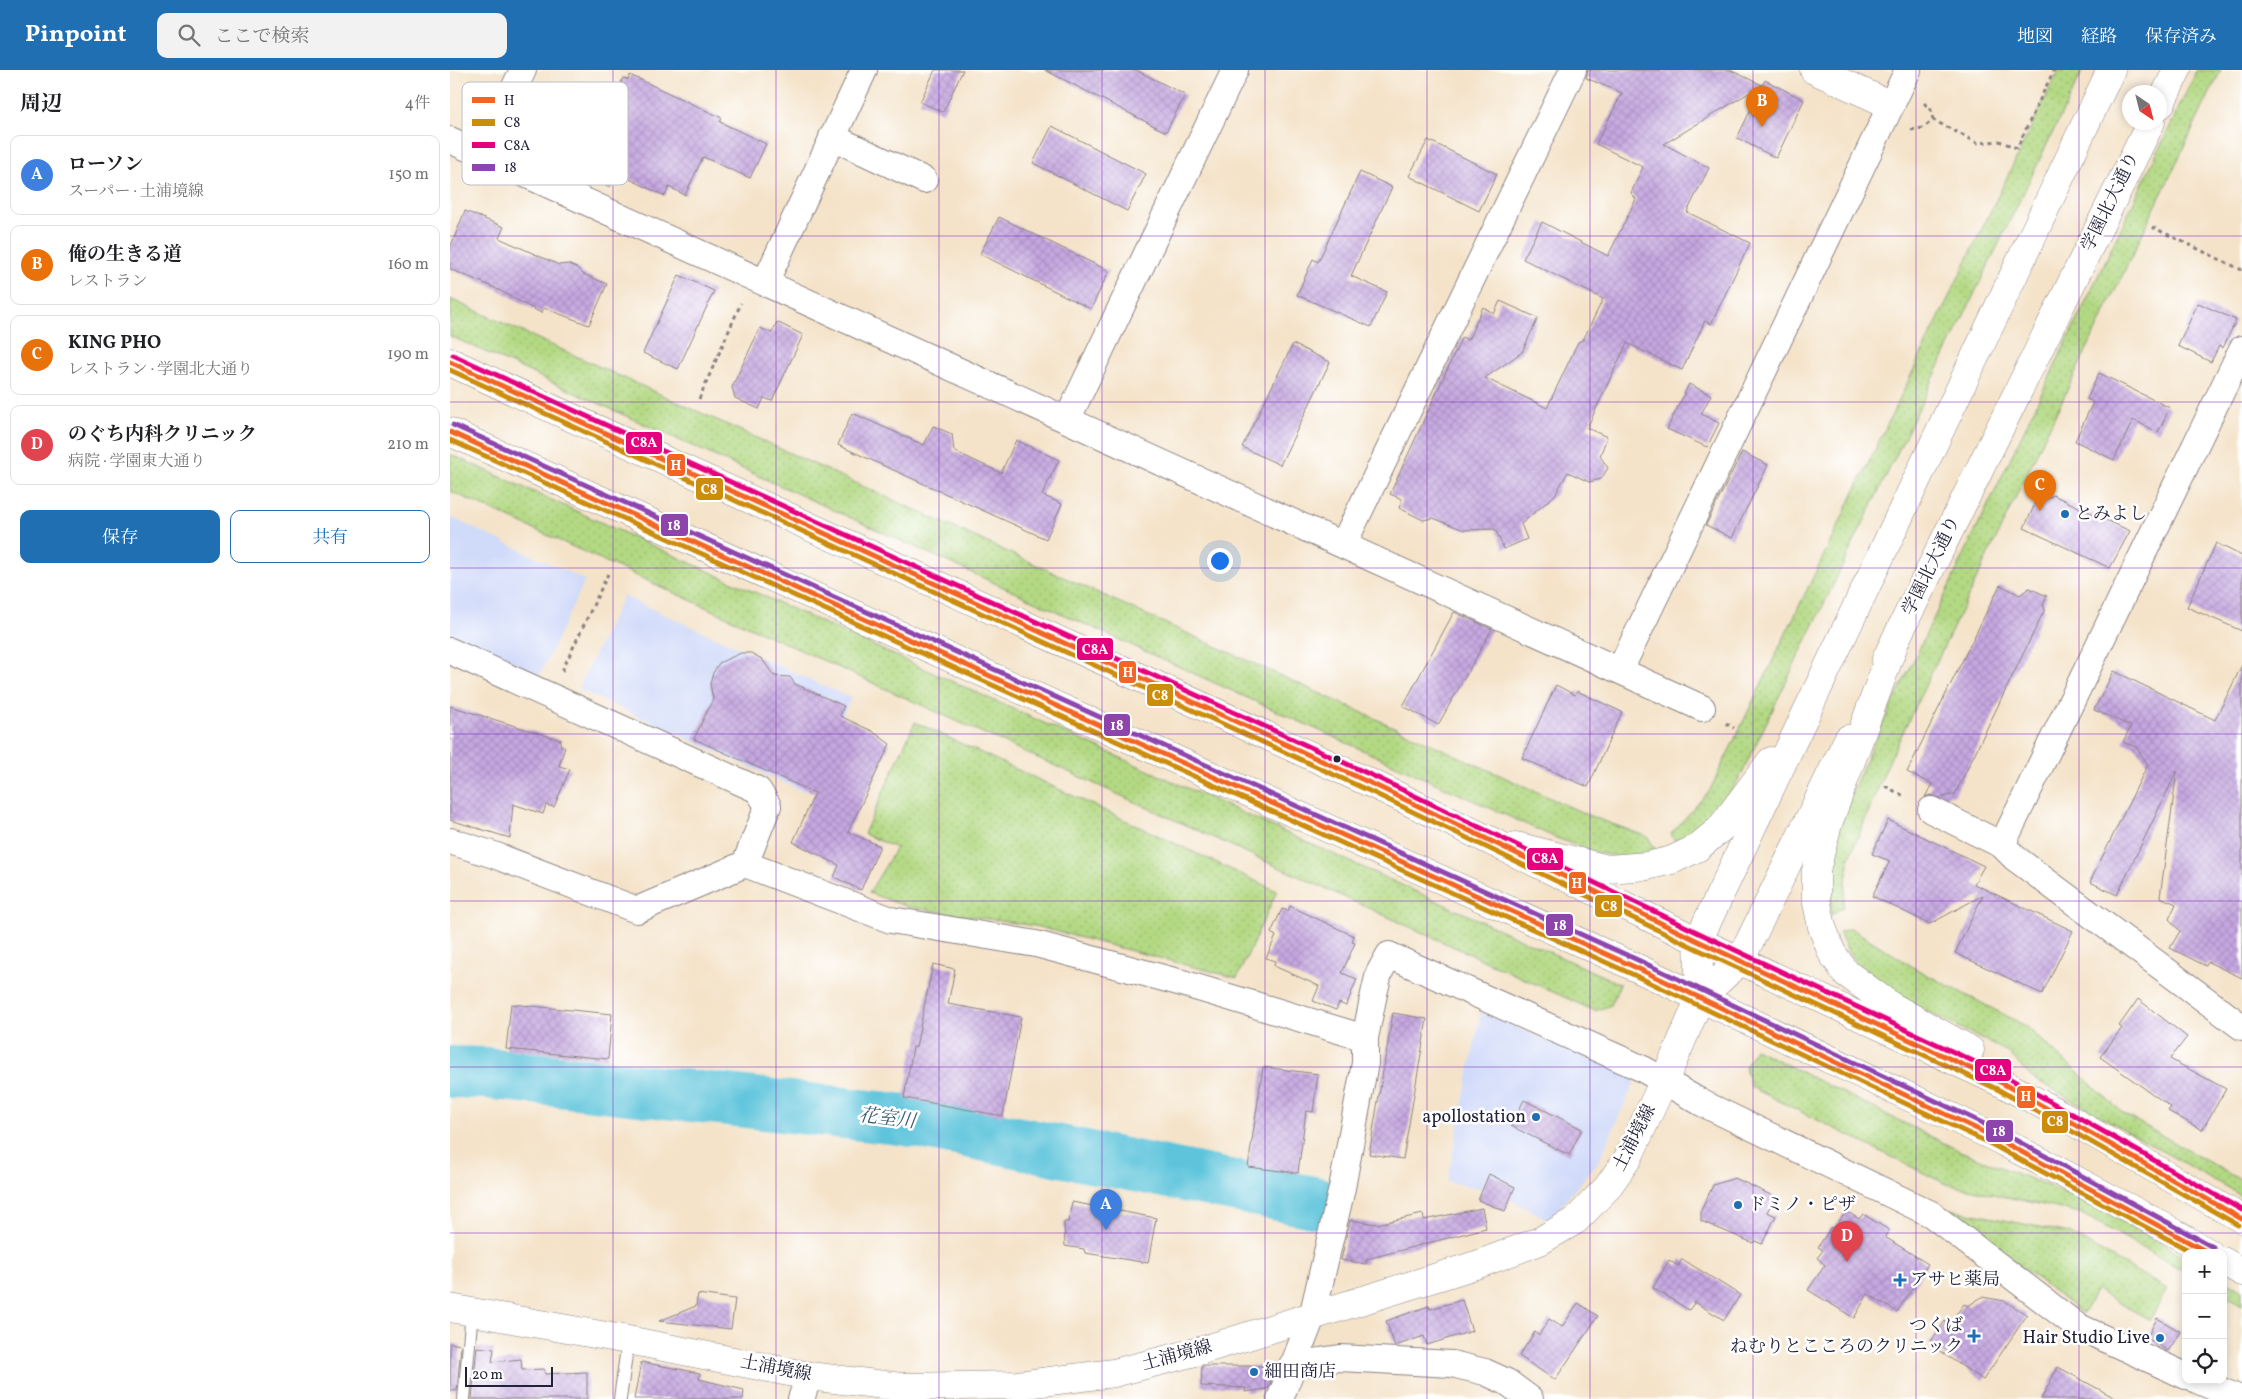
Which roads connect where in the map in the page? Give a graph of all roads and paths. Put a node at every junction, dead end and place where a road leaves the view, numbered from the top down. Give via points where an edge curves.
1 (523, 70) edge
2 (864, 70) edge
3 (1235, 70) edge
4 (1573, 70) edge
5 (1814, 70) edge
6 (1908, 70) edge
7 (2054, 70) edge
8 (2111, 70) edge
9 (2176, 70) edge
10 (517, 82) edge
11 (2167, 90) edge
12 (1886, 115) junction
13 (2147, 130) edge
14 (832, 137) junction
15 (450, 140) edge
16 (462, 146) edge
17 (924, 180) dead end
18 (548, 185) edge
19 (2152, 227) dead end
20 (2242, 270) edge
21 (759, 280) junction
22 (2242, 350) edge
23 (450, 362) edge
24 (698, 398) dead end
25 (1067, 420) junction
26 (450, 432) edge
27 (1343, 545) junction
28 (608, 574) dead end
29 (1896, 640) junction
30 (450, 651) edge
31 (565, 664) dead end
32 (1620, 670) junction
33 (1812, 706) junction
34 (1702, 708) dead end
35 (1931, 810) dead end
36 (1489, 840) junction
37 (450, 841) edge
38 (2002, 845) junction
39 (746, 864) junction
40 (1698, 941) junction
41 (1740, 961) junction
42 (1700, 998) junction
43 (2242, 1027) edge
44 (1365, 1038) junction
45 (1663, 1081) junction
46 (2002, 1083) junction
47 (2242, 1219) edge
48 (2202, 1249) edge
49 (2227, 1263) edge
50 (2242, 1272) edge
51 (461, 1310) edge
52 (1312, 1317) junction
53 (628, 1340) junction
54 (1292, 1365) junction
55 (2182, 1374) edge
56 (2205, 1384) edge
57 (805, 1388) edge
58 (464, 1399) edge
59 (620, 1399) edge
60 (1280, 1399) edge
61 (1530, 1399) edge
62 (2240, 1399) edge

1 - 10 street
2 - 14 street
3 - 25 street
4 - 27 street
5 - 12 main road
6 - 12 street
7 - 12 path via 2017,148 1999,141 1978,143 1933,120 1923,128 1907,131
8 - 33 main road
9 - 11 main road
12 - 32 street
13 - 29 main road, 学園北大通り
14 - 17 street
14 - 21 street
15 - 16 street
18 - 21 street
19 - 20 path
21 - 24 path
21 - 25 street
22 - 38 street
23 - 36 main road via 1380,787
25 - 27 street
26 - 42 main road
27 - 32 street
28 - 31 path
29 - 41 main road, 学園北大通り
29 - 46 main road via 1828,824 1816,870 1816,898 1822,927 1832,953 1846,973 1891,1006 1966,1047
30 - 39 street via 758,790 768,806
32 - 34 street
33 - 36 main road via 1720,829 1697,848 1672,860 1608,869
33 - 40 main road
35 - 38 street
36 - 40 main road
37 - 39 street via 494,854 637,910
38 - 43 street via 2015,858
39 - 44 street via 891,920 1036,944 1182,983
40 - 41 main road
40 - 42 main road, 土浦境線
41 - 42 main road, 学園北大通り
41 - 46 main road
42 - 45 main road, 土浦境線
42 - 48 main road via 1994,1137
44 - 45 street via 1380,973 1389,955
44 - 52 street via 1365,1063 1342,1188
45 - 52 main road, 土浦境線 via 1628,1158 1607,1188 1576,1220 1540,1240 1479,1264
45 - 55 street via 1931,1214 2077,1326
46 - 47 main road
49 - 50 main road
51 - 53 main road, 土浦境線
51 - 58 lane
52 - 54 street
52 - 57 main road, 土浦境線 via 1114,1373 1018,1385
53 - 57 main road, 土浦境線
53 - 59 lane
54 - 60 street
54 - 61 street via 1340,1358 1452,1364 1485,1372 1507,1382
56 - 62 street

